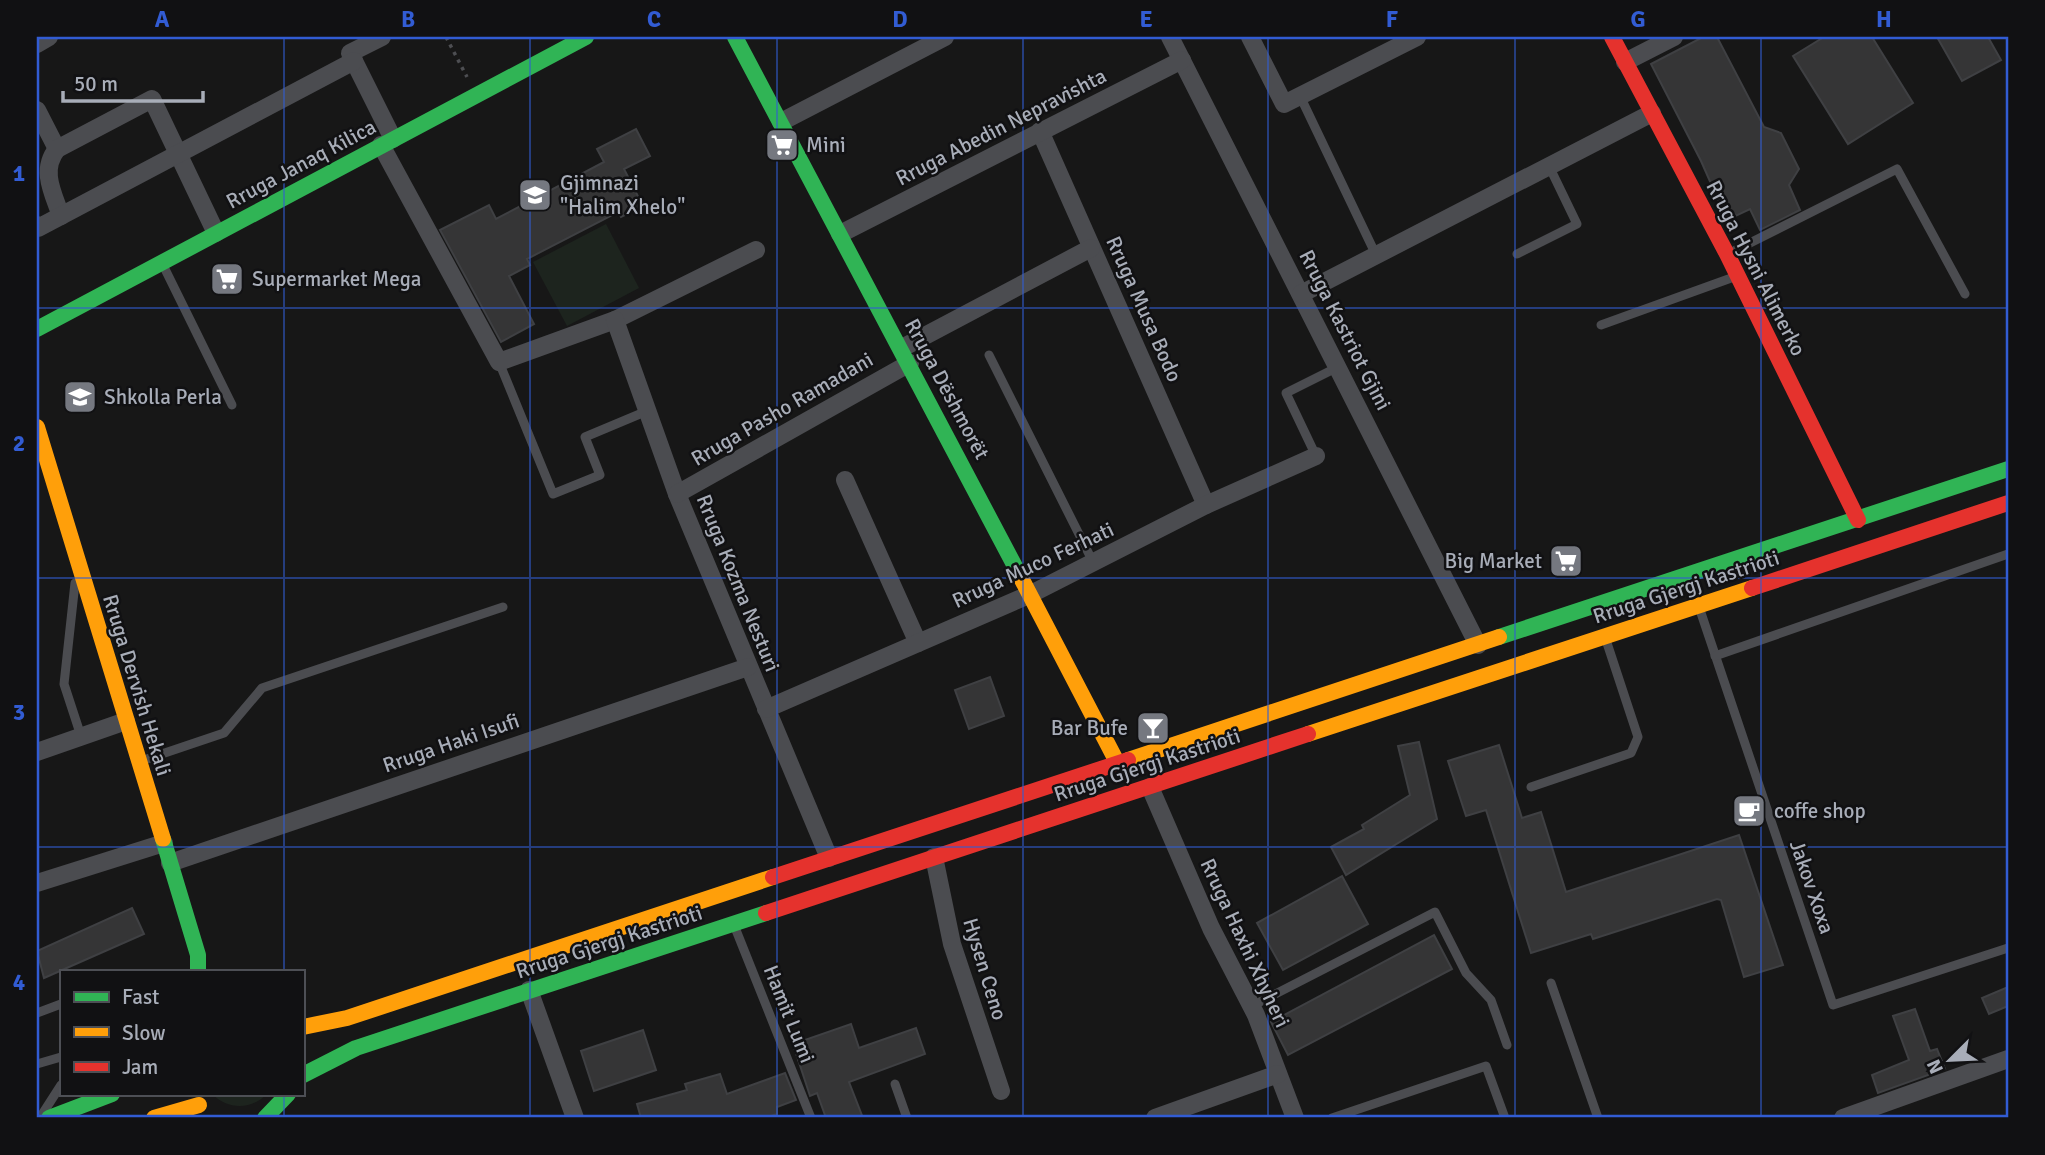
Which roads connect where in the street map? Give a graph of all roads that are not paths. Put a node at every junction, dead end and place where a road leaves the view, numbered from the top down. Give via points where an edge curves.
1 (49, 37) edge
2 (382, 37) edge
3 (586, 37) edge
4 (735, 37) edge
5 (945, 37) edge
6 (1250, 37) edge
7 (1417, 37) edge
8 (1612, 37) edge
9 (1675, 37) edge
10 (37, 44) edge
11 (1178, 44) edge
12 (354, 61) junction
13 (1625, 62) junction
14 (1300, 96) junction
15 (37, 110) edge
16 (1651, 113) junction
17 (781, 122) junction
18 (1040, 131) junction
19 (387, 142) junction
20 (57, 149) junction
21 (177, 154) junction
22 (1549, 166) junction
23 (61, 216) junction
24 (37, 225) edge
25 (216, 233) junction
26 (841, 234) junction
27 (1091, 248) junction
28 (756, 250) dead end
29 (1517, 254) dead end
30 (1727, 254) junction
31 (1376, 255) junction
32 (161, 263) junction
33 (1738, 276) junction
34 (1301, 294) junction
35 (1965, 294) dead end
36 (615, 320) junction
37 (1601, 325) dead end
38 (37, 329) edge
39 (989, 355) dead end
40 (906, 356) junction
41 (499, 362) junction
42 (1338, 368) junction
43 (232, 405) dead end
44 (647, 411) junction
45 (37, 426) edge
46 (1316, 456) joint
47 (2008, 469) edge
48 (845, 480) dead end
49 (677, 494) junction
50 (2008, 503) edge
51 (1206, 505) junction
52 (1858, 520) junction
53 (2008, 554) edge
54 (78, 561) junction
55 (1093, 562) junction
56 (1031, 594) junction
57 (1699, 606) junction
58 (503, 607) dead end
59 (1604, 636) junction
60 (918, 643) junction
61 (1478, 645) junction
62 (1715, 656) junction
63 (748, 667) junction
64 (766, 709) junction
65 (126, 720) junction
66 (81, 736) junction
67 (37, 752) edge
68 (139, 762) junction
69 (1118, 764) junction
70 (1150, 787) junction
71 (1531, 787) dead end
72 (164, 843) junction
73 (934, 857) junction
74 (829, 858) junction
75 (170, 863) junction
76 (37, 883) edge
77 (734, 924) junction
78 (2008, 948) edge
79 (198, 963) edge
80 (1551, 982) dead end
81 (529, 990) junction
82 (60, 1004) edge
83 (1252, 1006) junction
84 (37, 1013) edge
85 (304, 1027) edge
86 (1507, 1045) dead end
87 (60, 1057) edge
88 (2008, 1059) edge
89 (37, 1064) edge
90 (304, 1074) edge
91 (1278, 1074) junction
92 (895, 1084) dead end
93 (60, 1086) edge
94 (1000, 1091) dead end
95 (107, 1096) edge
96 (286, 1096) edge
97 (195, 1099) edge
98 (1358, 1114) edge
99 (212, 1117) edge
100 (39, 1118) edge
101 (49, 1118) edge
102 (154, 1118) edge
103 (266, 1118) edge
104 (575, 1118) edge
105 (811, 1118) edge
106 (907, 1118) edge
107 (1154, 1118) edge
108 (1295, 1118) edge
109 (1332, 1118) edge
110 (1505, 1118) edge
111 (1598, 1118) edge
112 (1843, 1118) edge

1 - 10 street
2 - 12 street via 350,53
3 - 19 main road, Rruga Janaq Kilica
4 - 17 main road, Rruga Dëshmorët
5 - 17 street
6 - 14 street via 1284,104
7 - 14 street
8 - 13 main road, Rruga Hysni Alimerko
9 - 13 street
11 - 18 street, Rruga Abedin Nepravishta
11 - 34 street, Rruga Kastriot Gjini
12 - 19 street
12 - 21 street
13 - 16 main road, Rruga Hysni Alimerko
14 - 31 lane
15 - 20 street
16 - 22 street
16 - 30 main road, Rruga Hysni Alimerko
17 - 26 main road, Rruga Dëshmorët
18 - 26 street, Rruga Abedin Nepravishta
18 - 27 street, Rruga Musa Bodo
19 - 25 main road, Rruga Janaq Kilica
19 - 41 street
20 - 21 street via 152,99
20 - 23 street via 47,168
21 - 23 street
21 - 25 street
22 - 29 lane via 1577,224
22 - 31 street
23 - 24 street
25 - 32 main road, Rruga Janaq Kilica
26 - 40 main road, Rruga Dëshmorët
27 - 40 street, Rruga Pasho Ramadani
27 - 51 street, Rruga Musa Bodo
28 - 36 street
30 - 33 main road, Rruga Hysni Alimerko
30 - 35 lane via 1897,169
31 - 34 street
32 - 38 main road, Rruga Janaq Kilica
32 - 43 lane
33 - 37 lane
33 - 52 main road, Rruga Hysni Alimerko
34 - 42 street, Rruga Kastriot Gjini
36 - 41 street
36 - 44 street, Rruga Kozma Nesturi
39 - 55 lane
40 - 49 street, Rruga Pasho Ramadani
40 - 56 main road, Rruga Dëshmorët
41 - 44 lane via 553,494 600,475 585,437
42 - 46 lane via 1286,393
42 - 61 street, Rruga Kastriot Gjini
44 - 49 street, Rruga Kozma Nesturi
45 - 54 main road, Rruga Dervish Hekali
46 - 51 street, Rruga Muco Ferhati
47 - 52 main road, Rruga Gjergj Kastrioti
48 - 60 street
49 - 63 street, Rruga Kozma Nesturi
50 - 57 main road, Rruga Gjergj Kastrioti
51 - 55 street, Rruga Muco Ferhati
52 - 61 main road, Rruga Gjergj Kastrioti
53 - 62 lane
54 - 65 main road, Rruga Dervish Hekali
54 - 66 lane via 64,684
55 - 56 street, Rruga Muco Ferhati
56 - 60 street, Rruga Muco Ferhati
56 - 69 main road, Rruga Dëshmorët
57 - 59 main road, Rruga Gjergj Kastrioti
57 - 62 lane, Jakov Xoxa
58 - 68 lane via 262,688 224,733
59 - 70 main road, Rruga Gjergj Kastrioti
59 - 71 lane via 1638,737 1631,753
60 - 64 street, Rruga Muco Ferhati
61 - 69 main road, Rruga Gjergj Kastrioti
62 - 78 lane, Jakov Xoxa via 1833,1005
63 - 64 street, Rruga Kozma Nesturi
63 - 75 street, Rruga Haki Isufi
64 - 74 street, Rruga Kozma Nesturi
65 - 66 street
65 - 68 main road, Rruga Dervish Hekali
66 - 67 street
68 - 72 main road, Rruga Dervish Hekali
69 - 74 main road, Rruga Gjergj Kastrioti
70 - 73 main road, Rruga Gjergj Kastrioti
70 - 83 street, Rruga Haxhi Xhyheri via 1211,928
72 - 75 main road, Rruga Dervish Hekali
72 - 76 street
73 - 77 main road, Rruga Gjergj Kastrioti
73 - 94 street, Hysen Ceno via 955,955
74 - 85 main road, Rruga Gjergj Kastrioti via 347,1018
75 - 79 main road, Rruga Dervish Hekali
77 - 81 main road, Rruga Gjergj Kastrioti
77 - 105 lane, Hamit Lumi
80 - 111 lane
81 - 90 main road, Rruga Gjergj Kastrioti via 356,1048
81 - 104 street
82 - 84 lane
83 - 86 lane via 1435,912 1466,973 1491,1000
83 - 91 street, Rruga Haxhi Xhyheri
87 - 89 lane
88 - 112 street
91 - 107 street
91 - 108 street, Rruga Haxhi Xhyheri
92 - 106 lane
93 - 100 lane
95 - 101 main road
96 - 103 main road
97 - 99 main road
97 - 102 main road
98 - 109 lane
98 - 110 lane via 1486,1066

